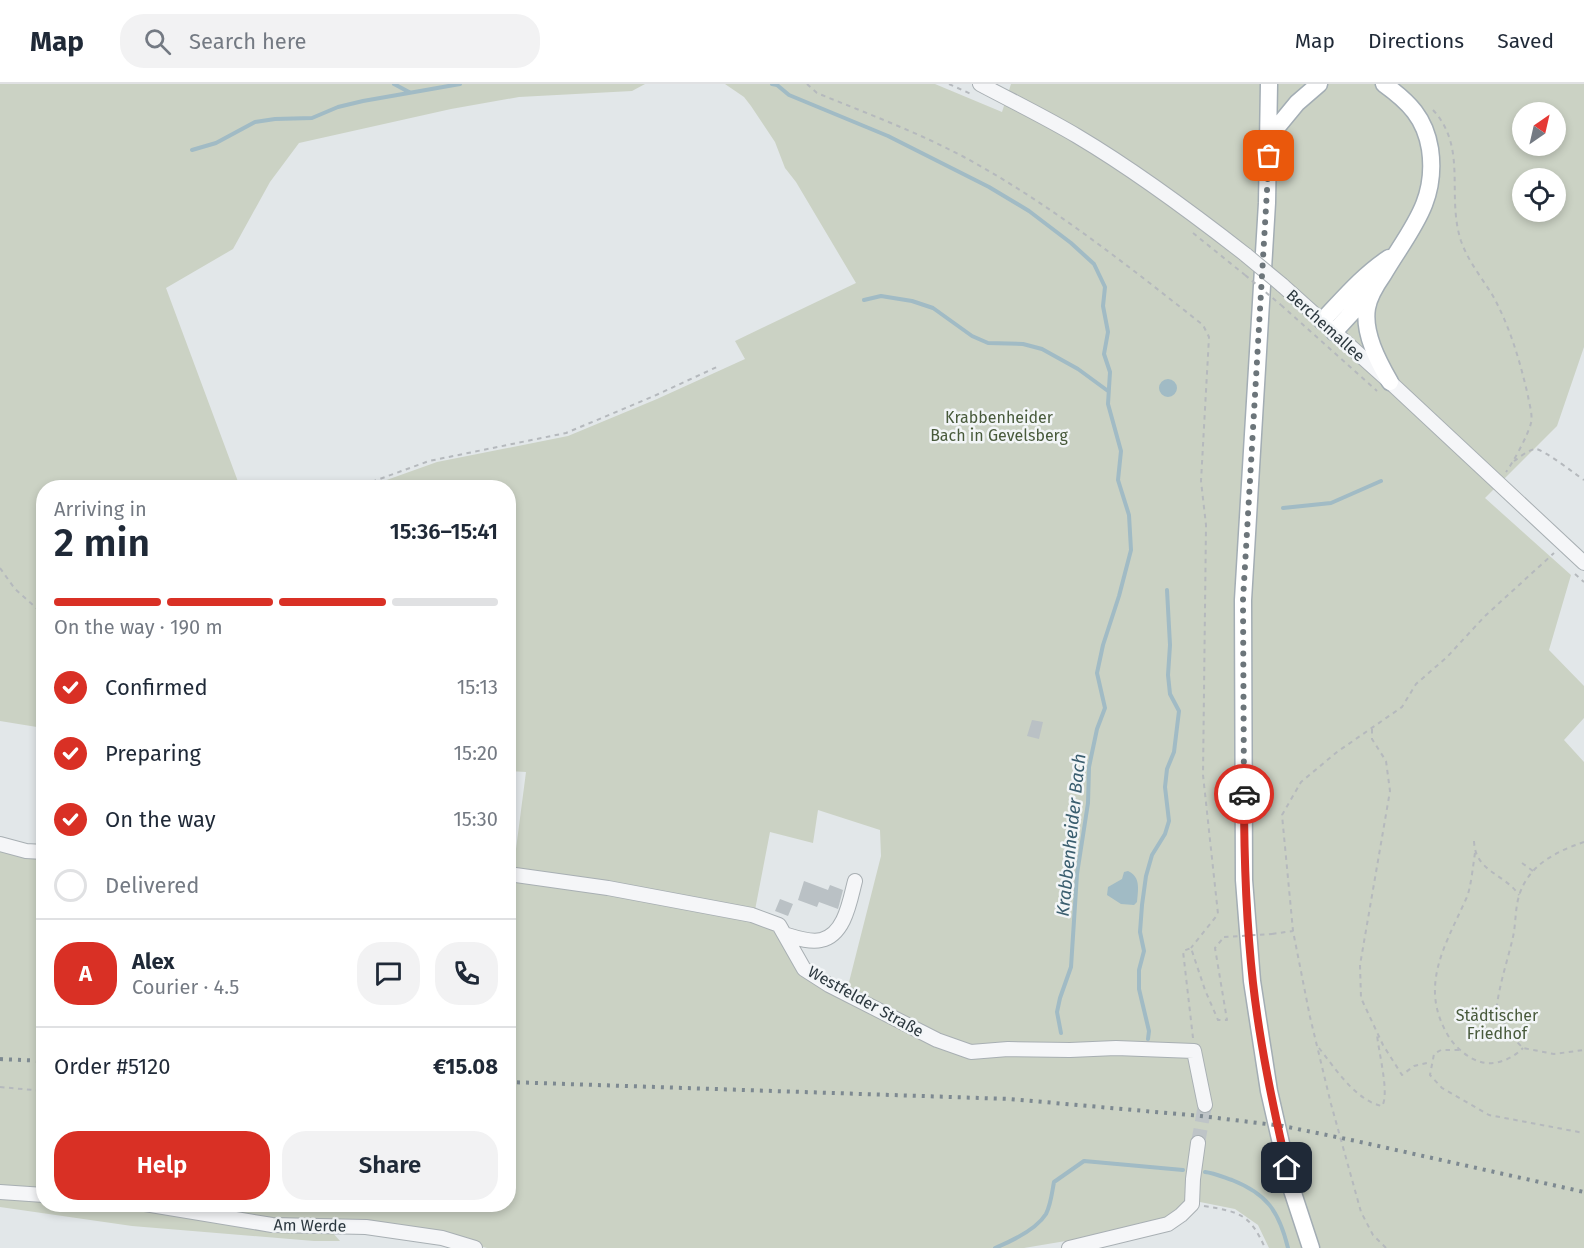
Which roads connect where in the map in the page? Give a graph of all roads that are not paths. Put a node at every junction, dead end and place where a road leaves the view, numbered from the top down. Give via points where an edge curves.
1 (1269, 84) edge
2 (1318, 84) edge
3 (1384, 84) edge
4 (999, 88) edge
5 (979, 91) edge
6 (1269, 137) junction
7 (1395, 254) junction
8 (1373, 290) junction
9 (1328, 326) junction
10 (1388, 390) junction
11 (1584, 563) edge
12 (0, 844) edge
13 (36, 852) edge
14 (516, 875) edge
15 (855, 881) dead end
16 (784, 934) junction
17 (1205, 1105) tunnel mouth
18 (1198, 1143) tunnel mouth
19 (0, 1192) edge
20 (36, 1194) edge
21 (193, 1212) edge
22 (475, 1248) edge
23 (1069, 1248) edge
24 (1311, 1248) edge

1 - 6 main road
2 - 6 main road
3 - 7 main road via 1417,112 1428,137 1431,159 1430,190 1423,211
4 - 5 street, Berchemallee
4 - 9 street, Berchemallee, bridge via 1121,163 1196,216
6 - 24 main road via 1243,600 1244,880 1252,981 1266,1071 1291,1187
7 - 8 main road
7 - 9 main road via 1377,266
8 - 9 main road
8 - 10 main road via 1367,309 1368,328
9 - 10 street, Berchemallee
10 - 11 street, Berchemallee via 1499,483
12 - 13 street
14 - 16 street, Westfelder Straße via 752,915 779,926
15 - 16 street via 847,912 831,934 821,940
16 - 17 street, Westfelder Straße via 804,969 829,985 936,1040 971,1052 1116,1048 1194,1051
18 - 23 street via 1192,1204 1181,1215 1168,1224
19 - 20 street
21 - 22 street, Am Werde via 272,1225 366,1227

